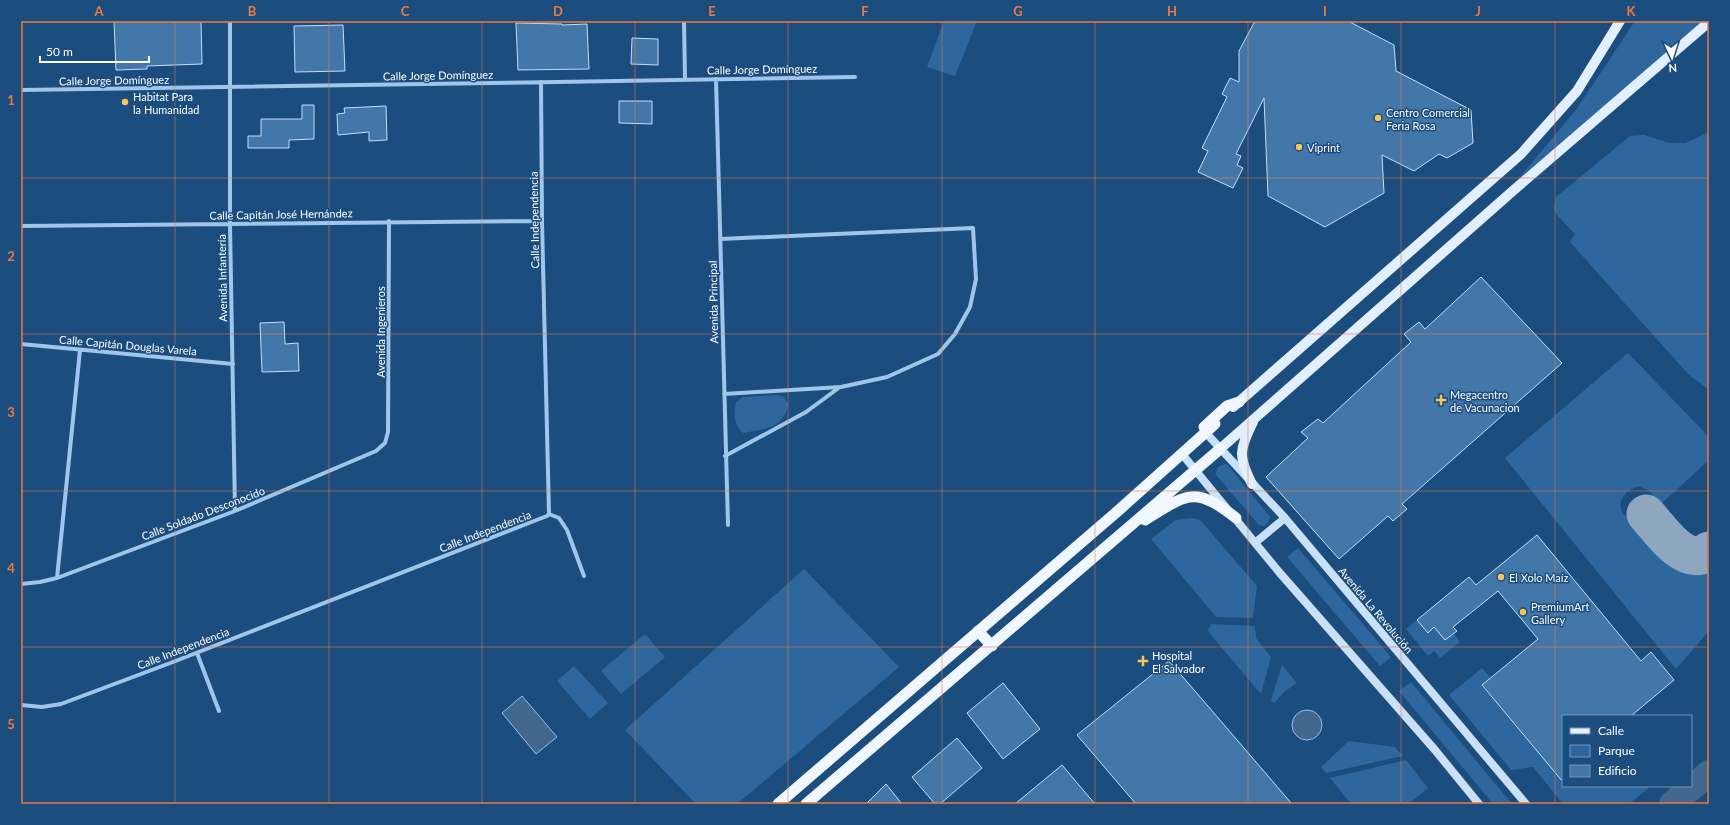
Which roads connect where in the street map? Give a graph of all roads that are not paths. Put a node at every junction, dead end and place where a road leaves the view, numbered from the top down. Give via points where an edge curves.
1 (230, 21) edge
2 (684, 21) edge
3 (1709, 22) edge
4 (1618, 23) edge
5 (855, 78) dead end
6 (685, 79) junction
7 (716, 79) junction
8 (541, 82) junction
9 (229, 88) junction
10 (21, 90) edge
11 (389, 221) junction
12 (542, 221) junction
13 (230, 224) junction
14 (21, 226) edge
15 (720, 239) junction
16 (21, 344) edge
17 (80, 350) junction
18 (233, 364) junction
19 (841, 387) junction
20 (724, 394) junction
21 (1239, 402) junction
22 (1255, 418) junction
23 (1215, 424) joint
24 (1206, 433) junction
25 (385, 443) joint
26 (1220, 449) junction
27 (1182, 454) junction
28 (725, 456) junction
29 (1195, 469) junction
30 (1252, 484) junction
31 (1119, 510) junction
32 (235, 511) junction
33 (549, 514) junction
34 (1236, 518) junction
35 (1285, 518) junction
36 (728, 525) dead end
37 (1119, 536) junction
38 (1256, 542) junction
39 (584, 576) dead end
40 (56, 578) junction
41 (21, 584) edge
42 (978, 631) junction
43 (992, 646) junction
44 (197, 653) junction
45 (21, 705) edge
46 (219, 710) dead end
47 (828, 761) junction
48 (841, 774) junction
49 (778, 804) edge
50 (806, 804) edge
51 (1479, 804) edge
52 (1526, 804) edge

1 - 9 street, Avenida Infantería
2 - 6 street
3 - 22 main road via 1515,188
4 - 21 main road via 1577,91 1522,154
5 - 7 street, Calle Jorge Domínguez
6 - 7 street, Calle Jorge Domínguez
6 - 8 street, Calle Jorge Domínguez
7 - 15 street, Avenida Principal
8 - 9 street, Calle Jorge Domínguez
8 - 12 street, Calle Independencia
9 - 10 street, Calle Jorge Domínguez
9 - 13 street, Avenida Infantería
11 - 12 street, Calle Capitán José Hernández
11 - 13 street, Calle Capitán José Hernández
11 - 25 street, Avenida Ingenieros via 388,432
12 - 33 street, Calle Independencia
13 - 14 street, Calle Capitán José Hernández
13 - 18 street, Avenida Infantería
15 - 19 street via 973,228 976,279 970,307 955,334 938,354 886,377
15 - 20 street, Avenida Principal
16 - 17 street, Calle Capitán Douglas Varela
17 - 18 street, Calle Capitán Douglas Varela
17 - 40 street
18 - 32 street, Avenida Infantería
19 - 20 street
19 - 28 street via 806,412
20 - 28 street, Avenida Principal
21 - 23 main road
21 - 31 highway via 1222,410 1129,495
22 - 26 main road
22 - 30 main road via 1241,454 1244,468
23 - 24 highway
24 - 26 main road, Avenida La Revolución
24 - 27 highway
25 - 32 street, Calle Soldado Desconocido via 376,451
26 - 29 highway
26 - 30 main road, Avenida La Revolución
27 - 29 main road
27 - 31 highway
28 - 36 street, Avenida Principal
29 - 34 main road
29 - 37 highway
30 - 35 main road, Avenida La Revolución
31 - 42 highway
32 - 40 street, Calle Soldado Desconocido
33 - 39 street via 559,518 567,530
33 - 44 street, Calle Independencia
34 - 37 highway via 1212,501 1198,496 1184,497
34 - 38 main road
35 - 38 main road
35 - 52 main road, Avenida La Revolución
37 - 43 highway
38 - 51 main road
40 - 41 street, Calle Soldado Desconocido
42 - 43 highway
42 - 47 highway
43 - 48 highway
44 - 45 street, Calle Independencia via 61,704 42,707
44 - 46 street
47 - 48 highway
47 - 49 highway
48 - 50 highway

